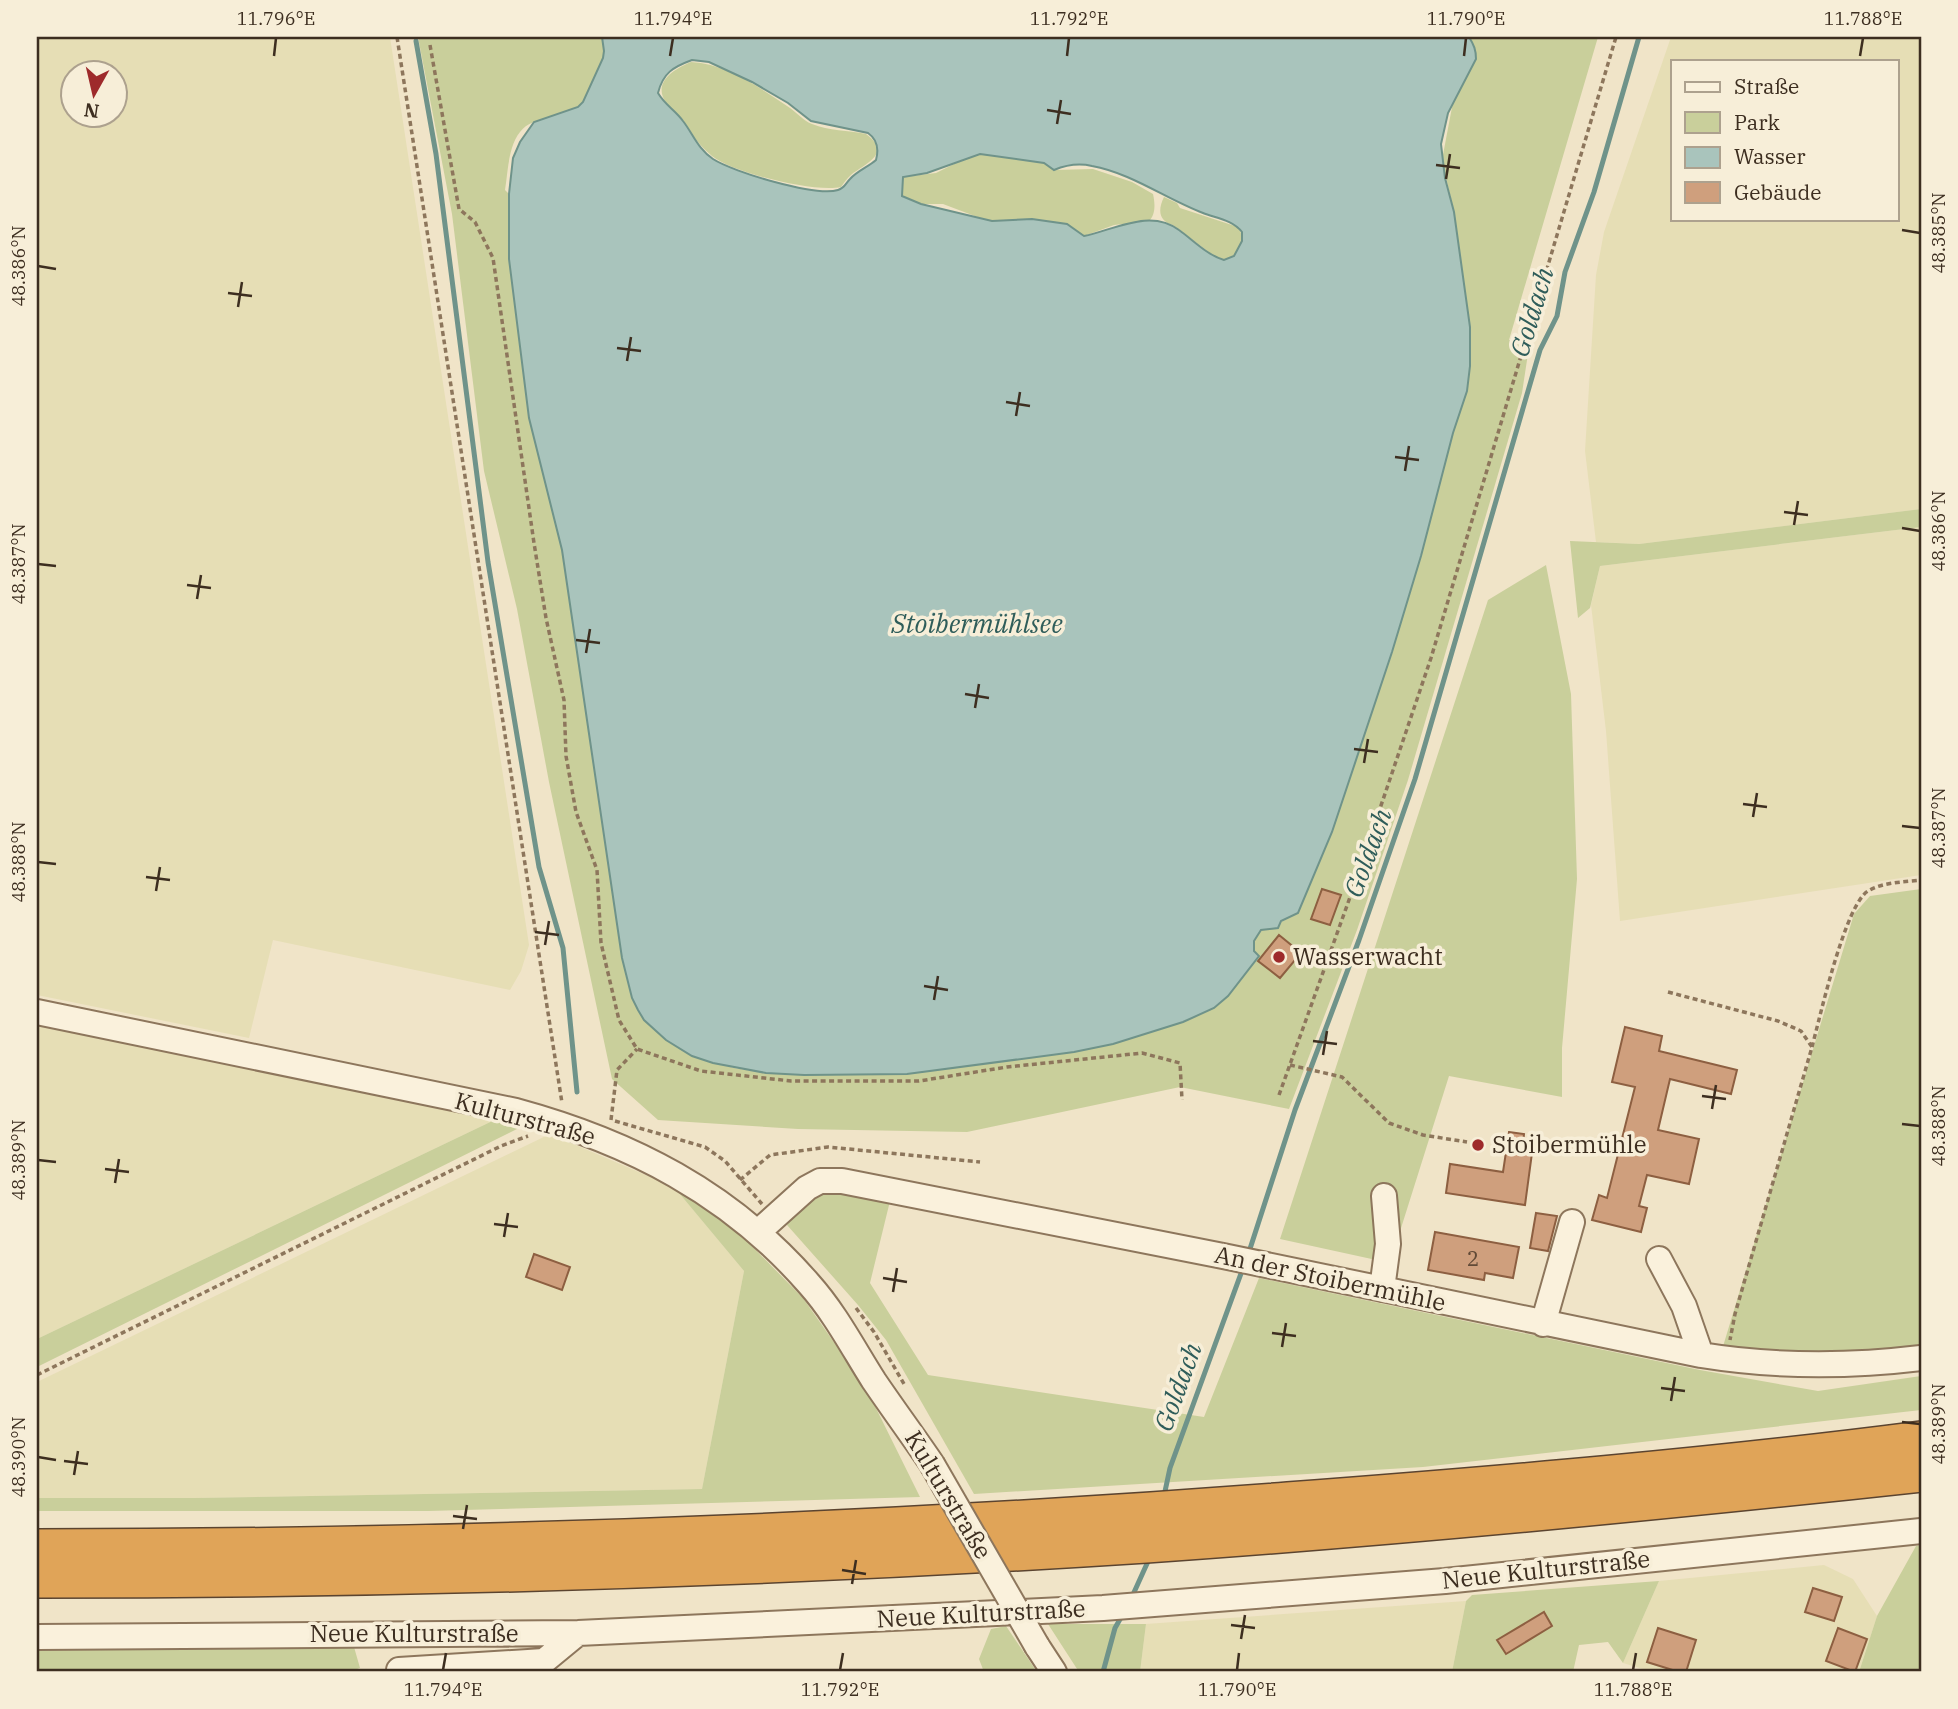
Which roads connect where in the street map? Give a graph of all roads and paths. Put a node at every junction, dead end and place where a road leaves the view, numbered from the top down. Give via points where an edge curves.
1 (397, 37) edge
2 (1616, 37) edge
3 (430, 45) dead end
4 (1921, 880) edge
5 (1668, 992) dead end
6 (37, 1012) edge
7 (1812, 1047) junction
8 (637, 1049) junction
9 (1290, 1065) junction
10 (1279, 1095) dead end
11 (1182, 1100) dead end
12 (599, 1117) dead end
13 (611, 1120) junction
14 (562, 1124) junction
15 (1467, 1142) dead end
16 (980, 1161) dead end
17 (740, 1180) junction
18 (1384, 1196) dead end
19 (1572, 1222) dead end
20 (765, 1224) junction
21 (1659, 1258) dead end
22 (1382, 1289) junction
23 (1543, 1324) junction
24 (1700, 1355) junction
25 (1921, 1358) edge
26 (1729, 1360) junction
27 (37, 1375) edge
28 (1921, 1440) edge
29 (1921, 1473) edge
30 (1159, 1527) junction
31 (1921, 1531) edge
32 (37, 1548) edge
33 (37, 1578) edge
34 (578, 1633) junction
35 (37, 1637) edge
36 (399, 1672) edge
37 (1054, 1672) edge

1 - 14 path via 558,1064
2 - 9 path via 1431,658
3 - 8 path via 459,209 475,222 493,258 536,556 564,699 566,757 576,812 597,870 601,943 619,1020
4 - 7 path via 1867,892 1854,909
5 - 7 path via 1778,1021 1801,1031
6 - 14 street, Kulturstraße
7 - 26 path via 1735,1314
8 - 11 path via 701,1070 792,1081 919,1081 1142,1053 1180,1063
8 - 13 path via 617,1070
9 - 10 path
9 - 15 path via 1342,1077 1389,1123 1423,1135
12 - 13 path
13 - 17 path via 705,1147 725,1161
14 - 20 street, Kulturstraße via 649,1159
14 - 27 path via 501,1146
16 - 17 path via 828,1147 770,1155
17 - 20 path
18 - 22 street via 1388,1244
19 - 23 street
20 - 22 street, An der Stoibermühle via 813,1184 842,1181
20 - 37 street, Kulturstraße, bridge via 849,1338 932,1464
21 - 24 street via 1684,1306
22 - 23 street, An der Stoibermühle
23 - 24 street, An der Stoibermühle
24 - 26 street, An der Stoibermühle
25 - 26 street, An der Stoibermühle via 1817,1366
28 - 30 highway via 1476,1487
29 - 30 highway via 1495,1517
30 - 32 highway via 928,1525 637,1538
30 - 33 highway via 934,1556 636,1569
31 - 34 street, Neue Kulturstraße via 1445,1581 1103,1608
34 - 35 street, Neue Kulturstraße
34 - 36 street via 544,1661

